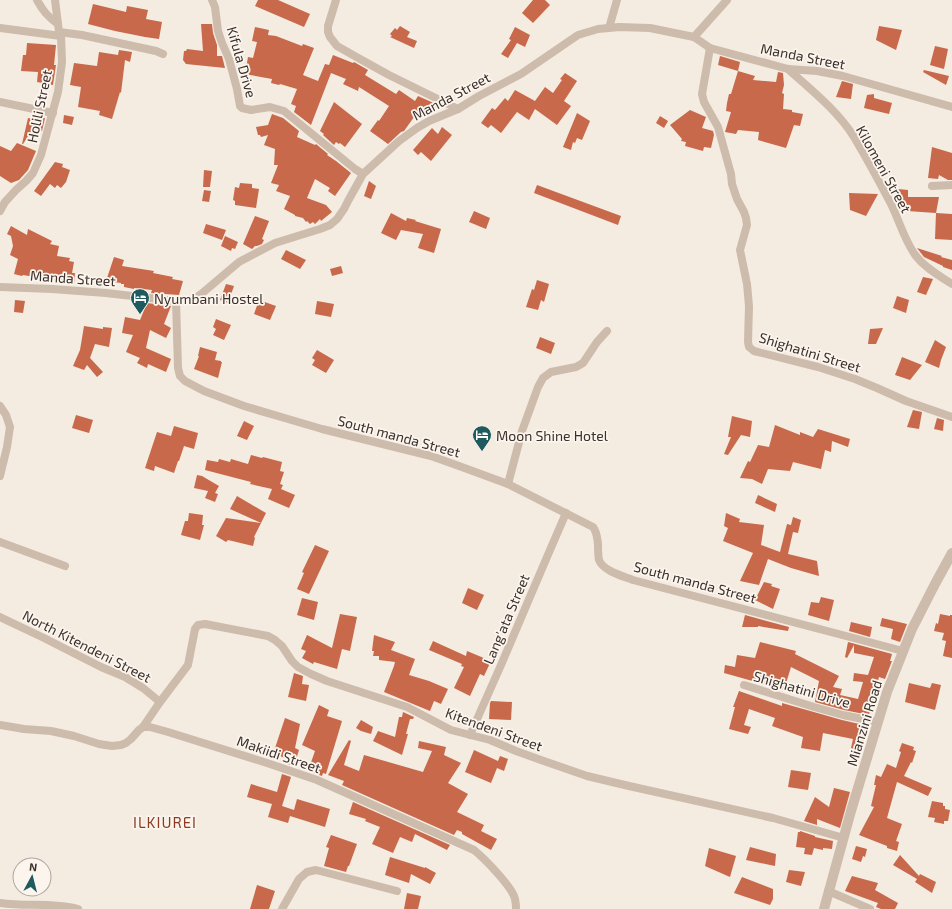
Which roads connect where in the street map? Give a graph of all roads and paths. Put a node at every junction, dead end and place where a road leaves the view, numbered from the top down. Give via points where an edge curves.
1 (37, 0) edge
2 (55, 0) edge
3 (212, 0) edge
4 (336, 0) edge
5 (617, 0) edge
6 (727, 0) edge
7 (58, 24) junction
8 (0, 28) edge
9 (609, 28) junction
10 (60, 34) junction
11 (694, 37) junction
12 (710, 48) junction
13 (163, 54) dead end
14 (788, 69) junction
15 (0, 102) edge
16 (952, 107) edge
17 (458, 109) junction
18 (53, 113) junction
19 (364, 174) junction
20 (952, 185) edge
21 (932, 186) dead end
22 (0, 211) edge
23 (952, 284) edge
24 (0, 287) edge
25 (176, 302) junction
26 (607, 331) dead end
27 (0, 406) edge
28 (952, 417) edge
29 (0, 476) edge
30 (508, 484) junction
31 (566, 513) junction
32 (0, 542) edge
33 (952, 554) edge
34 (65, 566) dead end
35 (0, 617) edge
36 (903, 651) junction
37 (744, 685) dead end
38 (160, 702) junction
39 (878, 722) junction
40 (0, 725) edge
41 (143, 727) junction
42 (470, 735) junction
43 (844, 838) junction
44 (397, 891) dead end
45 (828, 891) junction
46 (0, 903) edge
47 (78, 909) edge
48 (282, 909) edge
49 (516, 909) edge
50 (824, 909) edge
51 (870, 909) edge

1 - 7 street via 49,18
2 - 7 street, Holili Street
3 - 19 street, Kifula Drive via 216,7 218,31 229,59 240,106 251,110 270,107 284,111
4 - 17 street via 328,32 337,46
5 - 9 street
6 - 11 street
7 - 10 street, Holili Street
8 - 10 street
9 - 11 street, Manda Street via 650,28
9 - 17 street, Manda Street via 578,35 521,74
10 - 13 street via 82,35
10 - 18 street, Holili Street via 62,62
11 - 12 street, Manda Street
12 - 14 street, Manda Street
12 - 28 street, Shighatini Street via 702,94 718,127 736,199 746,218 747,225 740,250 747,284 749,347 754,351 855,379
14 - 16 street, Manda Street via 817,70 843,76
14 - 23 street, Kilomeni Street via 837,114 853,136 881,186 914,253 922,263
15 - 18 street
17 - 19 street, Manda Street via 417,128
18 - 22 street, Holili Street via 33,173 5,202
19 - 25 street, Manda Street via 344,209 330,225 256,252 239,262 192,300
20 - 21 street
24 - 25 street, Manda Street via 106,293
25 - 30 street, South manda Street via 178,368 180,376 185,381 244,406 322,429 431,456
26 - 30 street via 583,363 551,372 543,378 522,430
27 - 29 street via 10,427
30 - 31 street, South manda Street
31 - 36 street, South manda Street via 595,530 599,561 612,572 633,580
31 - 42 street, Lang'ata Street
32 - 34 street
33 - 36 street, Mianzini Road
35 - 38 street, North Kitendeni Street via 125,677
36 - 39 street, Mianzini Road
37 - 39 street, Shighatini Drive via 814,707
38 - 41 street, Kitendeni Street
38 - 42 street, Kitendeni Street via 188,665 195,629 198,625 205,624 268,636 282,646 298,667 311,674 407,707 451,730
39 - 43 street, Mianzini Road
40 - 41 street via 50,731 112,746 126,743
41 - 49 street, Makiidi Street via 168,732 317,780 474,850 483,857 514,896
42 - 43 street, Kitendeni Street via 587,776 766,817
43 - 45 street, Mianzini Road
44 - 48 street via 316,870 307,872 299,879
45 - 50 street, Mianzini Road
45 - 51 street
46 - 47 street via 55,905

